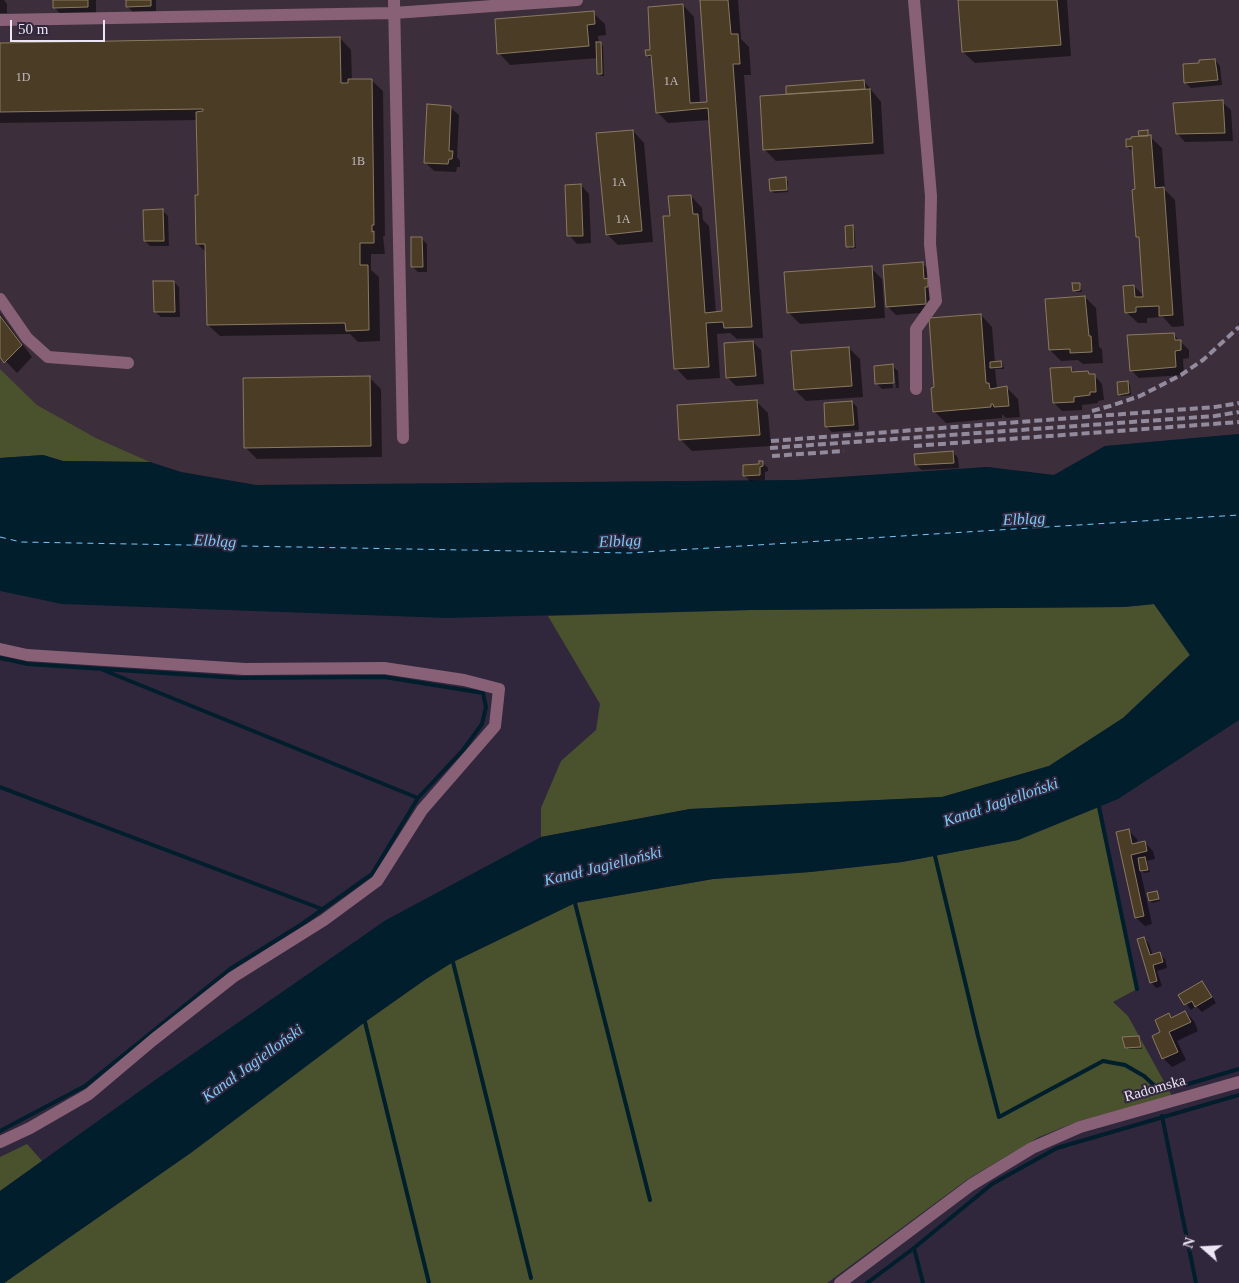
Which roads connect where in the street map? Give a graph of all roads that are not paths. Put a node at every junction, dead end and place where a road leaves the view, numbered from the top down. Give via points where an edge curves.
1 (577, 0) edge
2 (914, 0) edge
3 (394, 6) edge
4 (0, 20) edge
5 (0, 299) edge
6 (128, 363) dead end
7 (916, 389) dead end
8 (403, 438) dead end
9 (0, 649) edge
10 (1239, 1082) edge
11 (0, 1142) edge
12 (840, 1283) edge

1 - 3 street
2 - 7 street via 931,196 930,244 936,301 916,329
3 - 4 street
3 - 8 street
5 - 6 street via 27,338 48,358
9 - 11 street via 27,655 245,669 384,668 464,680 499,689 495,726 422,810 377,880 324,920 233,977 89,1094
10 - 12 street, Radomska via 1080,1127 1032,1148 970,1185

